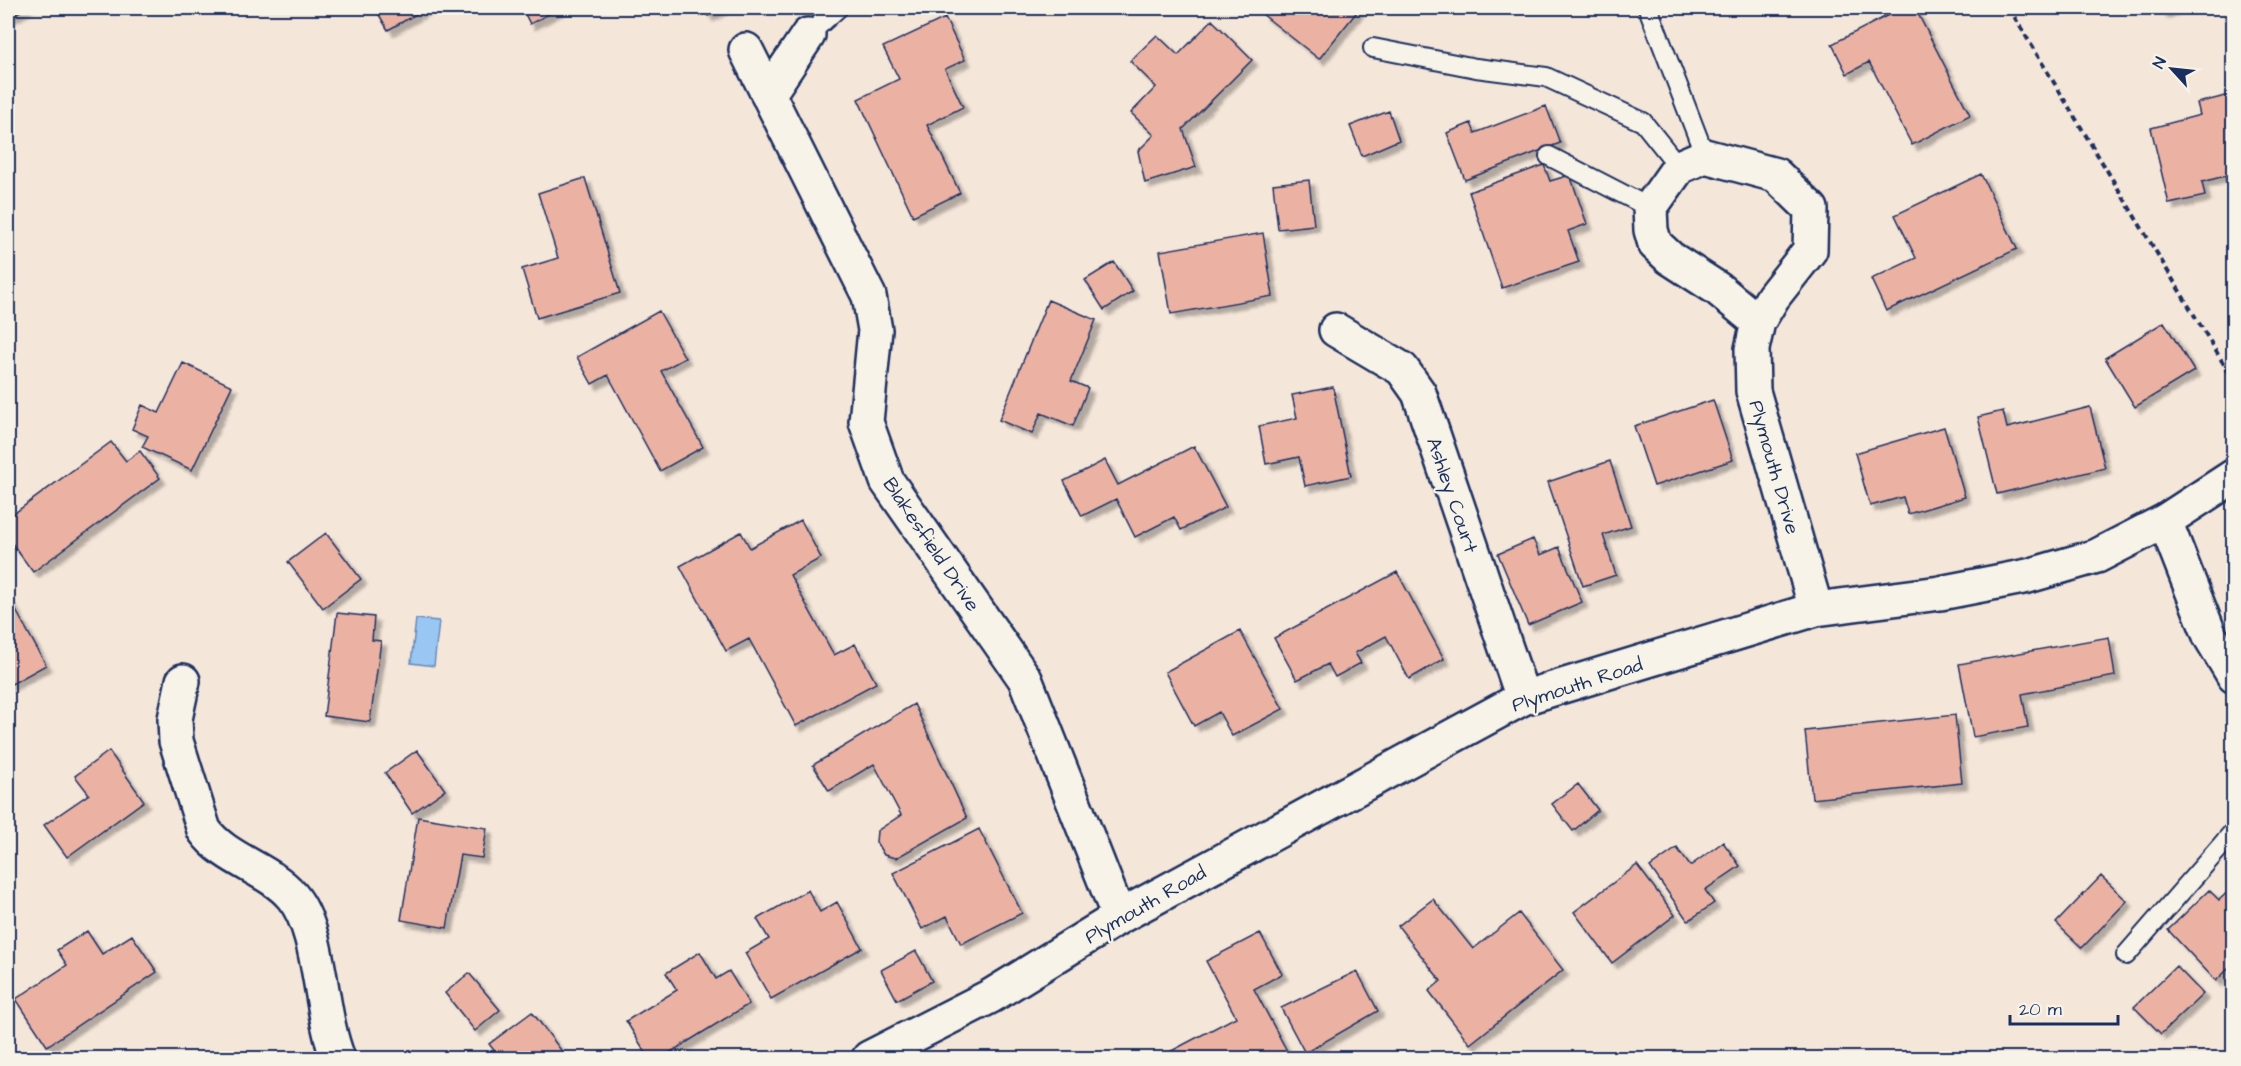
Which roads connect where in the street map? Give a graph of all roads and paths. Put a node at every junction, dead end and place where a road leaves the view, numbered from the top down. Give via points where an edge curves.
1 (838, 8) edge
2 (1648, 8) edge
3 (2009, 8) edge
4 (808, 35) joint
5 (1373, 48) dead end
6 (746, 50) dead end
7 (768, 95) junction
8 (1549, 156) dead end
9 (1692, 161) junction
10 (1650, 208) junction
11 (1758, 322) junction
12 (1336, 330) dead end
13 (2234, 381) edge
14 (2234, 476) edge
15 (2165, 521) junction
16 (1816, 609) junction
17 (2234, 676) edge
18 (183, 681) dead end
19 (1523, 698) junction
20 (2234, 831) edge
21 (1119, 917) junction
22 (2126, 955) dead end
23 (338, 1059) edge
24 (868, 1059) edge

1 - 4 lane
2 - 9 lane
3 - 13 path
4 - 7 street
5 - 9 lane via 1546,77 1642,122
6 - 7 street, Blakesfield Drive
7 - 21 street, Blakesfield Drive via 869,296 875,330 866,422 887,481 1025,679
8 - 10 lane
9 - 10 street
9 - 11 street, Plymouth Drive via 1776,175 1811,210 1810,250
10 - 11 street via 1655,244
11 - 16 street, Plymouth Drive via 1752,349 1754,391
12 - 19 street, Ashley Court via 1402,369 1419,393
14 - 15 street, Plymouth Road
15 - 16 street, Plymouth Road via 2097,556 2028,576 1940,593
15 - 17 street via 2210,636
16 - 19 street, Plymouth Road
18 - 23 street via 175,719 176,741 204,830 213,842 283,886 294,898 310,929 330,1039
19 - 21 street, Plymouth Road
20 - 22 lane
21 - 24 street, Plymouth Road via 991,996

